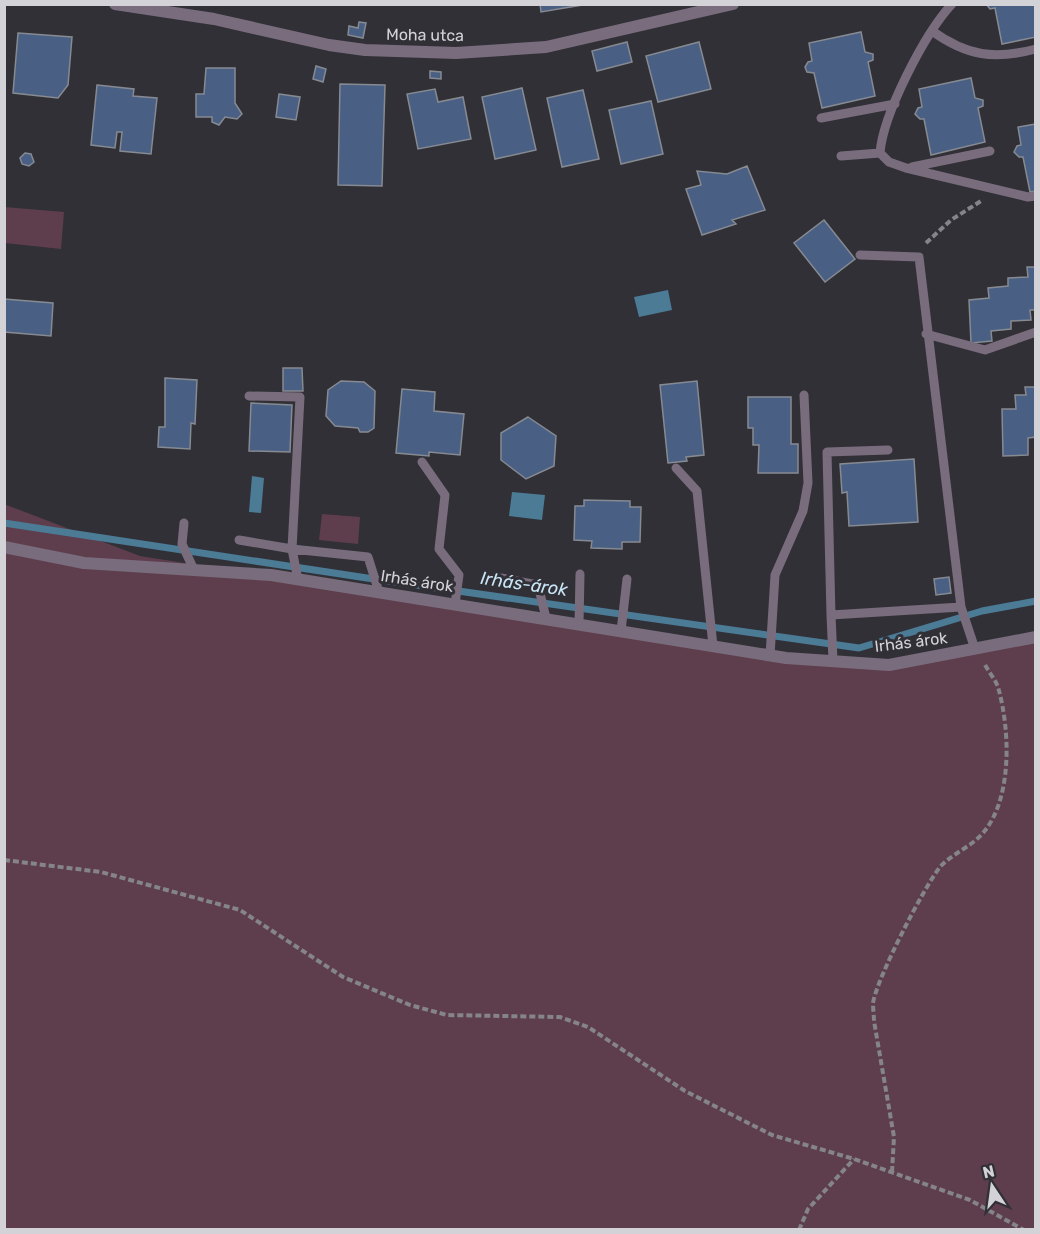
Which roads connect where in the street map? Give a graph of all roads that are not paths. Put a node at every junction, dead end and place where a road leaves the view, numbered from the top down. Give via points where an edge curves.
1 (115, 4) edge
2 (733, 4) edge
3 (952, 4) edge
4 (932, 31) junction
5 (1035, 49) edge
6 (895, 104) junction
7 (821, 118) dead end
8 (990, 151) dead end
9 (880, 153) junction
10 (841, 156) dead end
11 (906, 168) junction
12 (1035, 196) edge
13 (860, 255) dead end
14 (1035, 332) edge
15 (926, 334) junction
16 (804, 395) dead end
17 (249, 396) dead end
18 (888, 450) dead end
19 (422, 462) dead end
20 (676, 468) dead end
21 (184, 523) dead end
22 (239, 540) dead end
23 (4, 547) edge
24 (292, 549) junction
25 (194, 570) junction
26 (580, 574) dead end
27 (501, 578) dead end
28 (627, 579) dead end
29 (298, 580) junction
30 (379, 592) junction
31 (455, 604) junction
32 (961, 607) junction
33 (831, 615) junction
34 (546, 618) junction
35 (579, 624) junction
36 (621, 631) junction
37 (1035, 637) edge
38 (713, 646) junction
39 (975, 649) junction
40 (770, 656) junction
41 (833, 662) junction

1 - 2 street, Moha utca via 214,19 329,45 456,53 546,47
3 - 4 lane
4 - 5 lane via 954,47 975,54
4 - 6 lane
6 - 7 lane
6 - 9 lane via 881,137
8 - 11 lane
9 - 10 lane
9 - 11 lane via 888,162
11 - 12 lane
13 - 15 lane via 919,257
14 - 15 lane via 986,350
15 - 32 lane
16 - 40 lane via 808,483 803,511 775,575
17 - 24 lane via 300,397
18 - 33 lane via 827,452
19 - 31 lane via 445,495 439,549 459,575
20 - 38 lane via 697,491
21 - 25 lane via 182,544
22 - 24 lane
23 - 25 street, Irhás árok via 84,563
24 - 29 lane
24 - 30 lane via 368,557
25 - 29 street, Irhás árok
26 - 35 lane
27 - 34 lane via 538,585
28 - 36 lane
29 - 30 street, Irhás árok
30 - 31 street, Irhás árok
31 - 34 street, Irhás árok
32 - 33 lane
32 - 39 lane
33 - 41 lane
34 - 35 street, Irhás árok
35 - 36 street, Irhás árok
36 - 38 street, Irhás árok
37 - 39 street, Irhás árok
38 - 40 street, Irhás árok
39 - 41 street, Irhás árok via 889,664
40 - 41 street, Irhás árok

